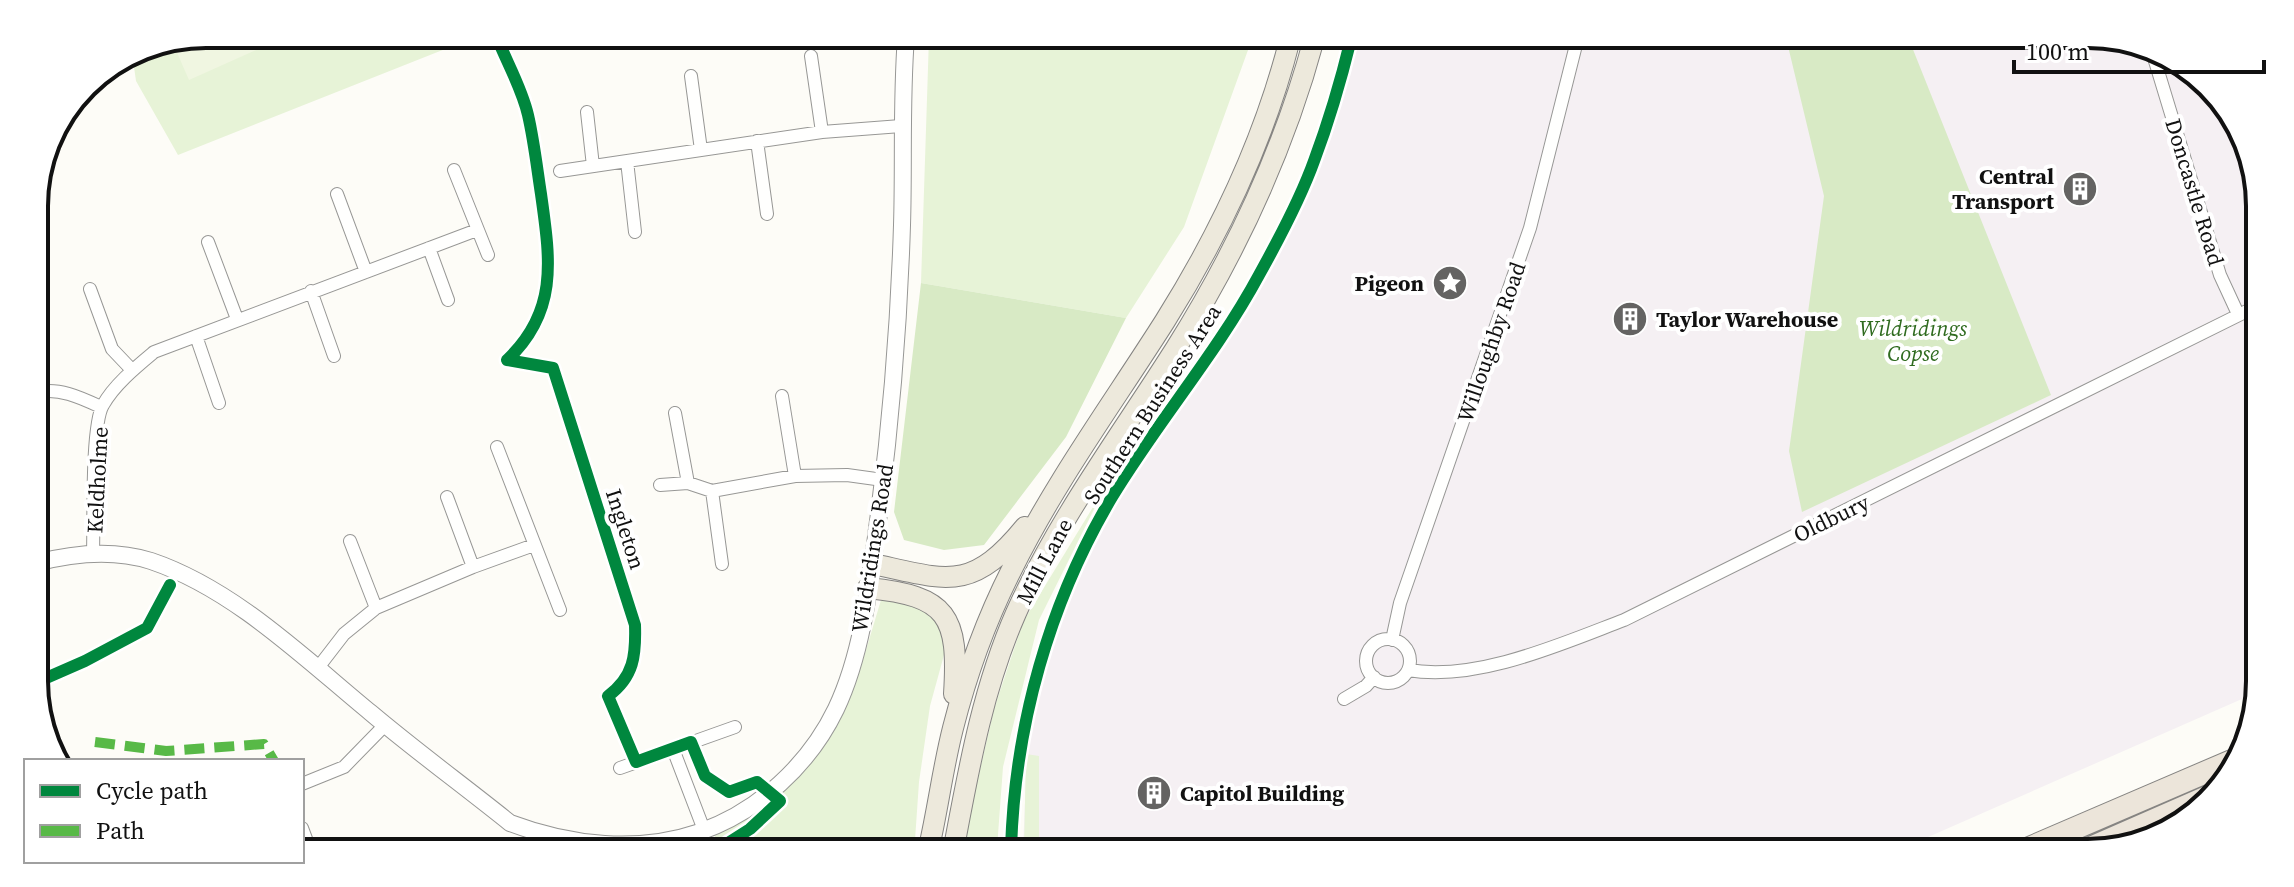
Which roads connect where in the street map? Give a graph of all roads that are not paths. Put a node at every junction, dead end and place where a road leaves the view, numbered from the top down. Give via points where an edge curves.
1 (905, 48) edge
2 (1287, 48) edge
3 (1311, 48) edge
4 (1575, 48) edge
5 (811, 56) dead end
6 (2156, 63) edge
7 (691, 76) dead end
8 (587, 112) dead end
9 (901, 126) junction
10 (822, 132) junction
11 (757, 141) junction
12 (701, 150) junction
13 (627, 161) junction
14 (593, 166) junction
15 (454, 170) dead end
16 (560, 171) dead end
17 (337, 194) dead end
18 (767, 214) dead end
19 (477, 230) junction
20 (635, 232) dead end
21 (208, 242) dead end
22 (429, 248) junction
23 (488, 255) dead end
24 (366, 272) junction
25 (90, 289) dead end
26 (311, 291) junction
27 (448, 300) dead end
28 (2246, 311) edge
29 (2238, 314) junction
30 (237, 319) junction
31 (196, 336) junction
32 (334, 356) dead end
33 (132, 370) junction
34 (48, 392) edge
35 (782, 396) dead end
36 (219, 403) dead end
37 (101, 407) junction
38 (675, 413) dead end
39 (497, 447) dead end
40 (795, 476) junction
41 (883, 480) junction
42 (688, 483) junction
43 (660, 485) dead end
44 (1058, 486) junction
45 (712, 491) junction
46 (447, 497) dead end
47 (350, 541) dead end
48 (534, 545) junction
49 (93, 553) junction
50 (48, 560) edge
51 (722, 564) dead end
52 (873, 564) junction
53 (473, 567) junction
54 (868, 588) junction
55 (376, 608) junction
56 (560, 610) dead end
57 (1392, 640) junction
58 (317, 669) junction
59 (1408, 670) junction
60 (1374, 677) junction
61 (1344, 699) dead end
62 (385, 725) junction
63 (735, 727) dead end
64 (952, 730) junction
65 (673, 749) junction
66 (2221, 766) edge
67 (620, 768) dead end
68 (304, 783) edge
69 (2180, 809) edge
70 (704, 830) junction
71 (2117, 836) edge
72 (539, 839) edge
73 (672, 839) edge
74 (931, 839) edge
75 (956, 839) edge
76 (2050, 839) edge

1 - 9 street, Wildridings Road
2 - 44 main road, Mill Lane via 1259,135 1221,220 1167,318
3 - 75 main road, Mill Lane via 1287,128 1241,235 1178,346 1075,503 1016,613 979,722
4 - 57 street, Willoughby Road via 1530,228 1400,603
5 - 10 street
6 - 29 street, Doncastle Road via 2220,275
7 - 12 street
8 - 14 street
9 - 10 street
9 - 41 street, Wildridings Road via 898,338
10 - 11 street
11 - 12 street
11 - 18 street
12 - 13 street
13 - 14 street
13 - 20 street
14 - 16 street
15 - 19 street
17 - 24 street
19 - 22 street, Keldholme
19 - 23 street
21 - 30 street
22 - 24 street, Keldholme
22 - 27 street
24 - 26 street, Keldholme
25 - 33 street via 112,349
26 - 30 street, Keldholme
26 - 32 street
28 - 29 street
29 - 59 street, Oldbury via 1624,620 1464,670
30 - 31 street, Keldholme
31 - 33 street, Keldholme via 154,352
31 - 36 street
33 - 37 street, Keldholme
34 - 37 street, Keldholme via 74,395
35 - 40 street
37 - 49 street, Keldholme
38 - 42 street
39 - 48 street
40 - 41 street
40 - 45 street
41 - 52 street, Wildridings Road
42 - 43 street
42 - 45 street
44 - 52 main road via 983,569 940,578
44 - 64 main road, Mill Lane via 991,613
45 - 51 street
46 - 53 street
47 - 55 street
48 - 53 street
48 - 56 street
49 - 50 street, Wildridings Road
49 - 58 street, Wildridings Road via 149,561 225,596
52 - 54 street, Wildridings Road
53 - 55 street
54 - 64 main road via 924,598 945,618 956,659
54 - 70 street, Wildridings Road via 845,689 819,739 770,793
55 - 58 street via 344,634
57 - 59 street via 1407,651
57 - 60 street via 1378,642 1369,652 1367,665
58 - 62 street, Wildridings Road
59 - 60 street via 1393,682
60 - 61 street
62 - 68 street via 344,767
62 - 72 street, Wildridings Road via 510,823
63 - 65 street
64 - 74 main road, Mill Lane
65 - 67 street
65 - 70 street
66 - 76 highway
69 - 71 highway
70 - 73 street, Wildridings Road

